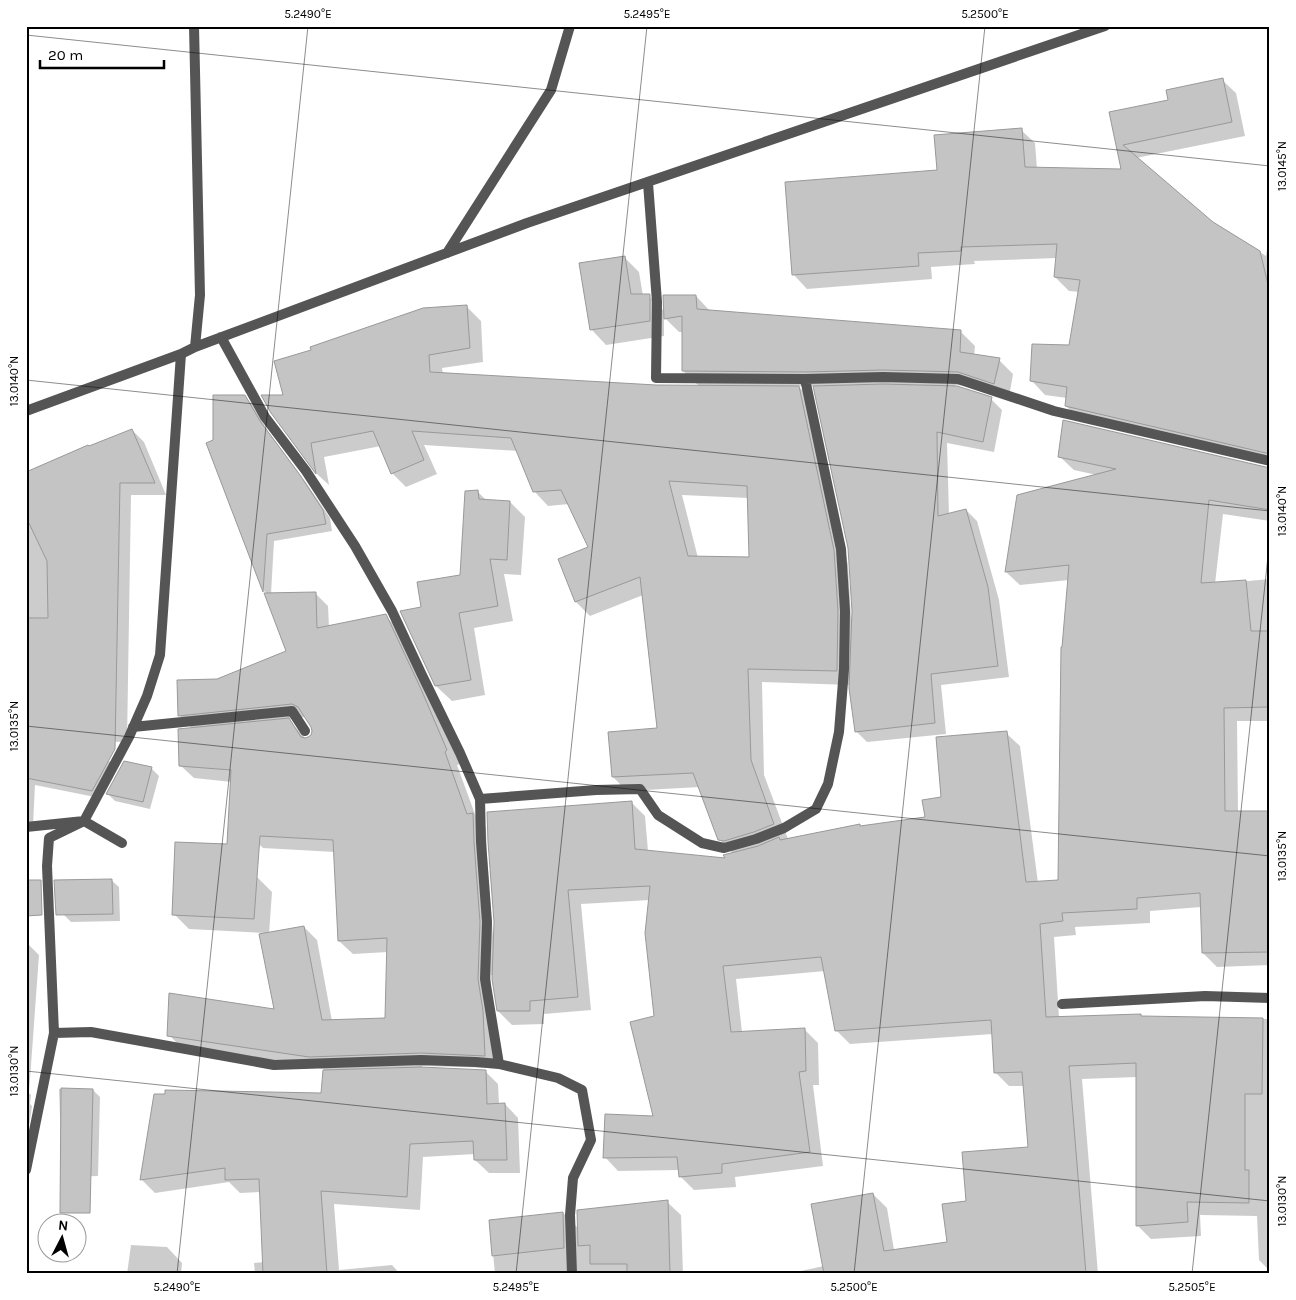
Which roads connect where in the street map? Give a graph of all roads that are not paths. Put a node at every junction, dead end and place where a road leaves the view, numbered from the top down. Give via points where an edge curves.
1 (194, 26) edge
2 (570, 26) edge
3 (1105, 26) edge
4 (648, 183) junction
5 (447, 253) junction
6 (222, 338) junction
7 (195, 347) junction
8 (181, 354) junction
9 (805, 379) junction
10 (26, 411) edge
11 (1270, 461) edge
12 (133, 727) junction
13 (305, 731) dead end
14 (480, 799) junction
15 (84, 821) junction
16 (26, 827) edge
17 (122, 843) dead end
18 (1270, 998) edge
19 (1062, 1004) dead end
20 (54, 1033) junction
21 (499, 1064) junction
22 (26, 1170) edge
23 (572, 1274) edge

1 - 7 street via 200,295
2 - 5 street via 551,90
3 - 4 street
4 - 5 street
4 - 9 street via 657,302 656,378
5 - 6 street
6 - 7 street
6 - 14 street via 265,417 306,471 392,611
7 - 8 street
8 - 10 street
8 - 12 street via 160,655
9 - 11 street via 958,379 1054,410
9 - 14 street via 841,549 845,612 839,732 828,784 816,809 784,828 724,848 702,843 658,815 640,789
12 - 13 street via 292,711
12 - 15 street
14 - 21 street via 487,922 485,979
15 - 16 street
15 - 17 street
15 - 20 street via 49,838
18 - 19 street via 1205,996
20 - 21 street via 91,1032 274,1065 421,1060
20 - 22 street
21 - 23 street via 558,1078 582,1090 591,1140 573,1178 570,1215

